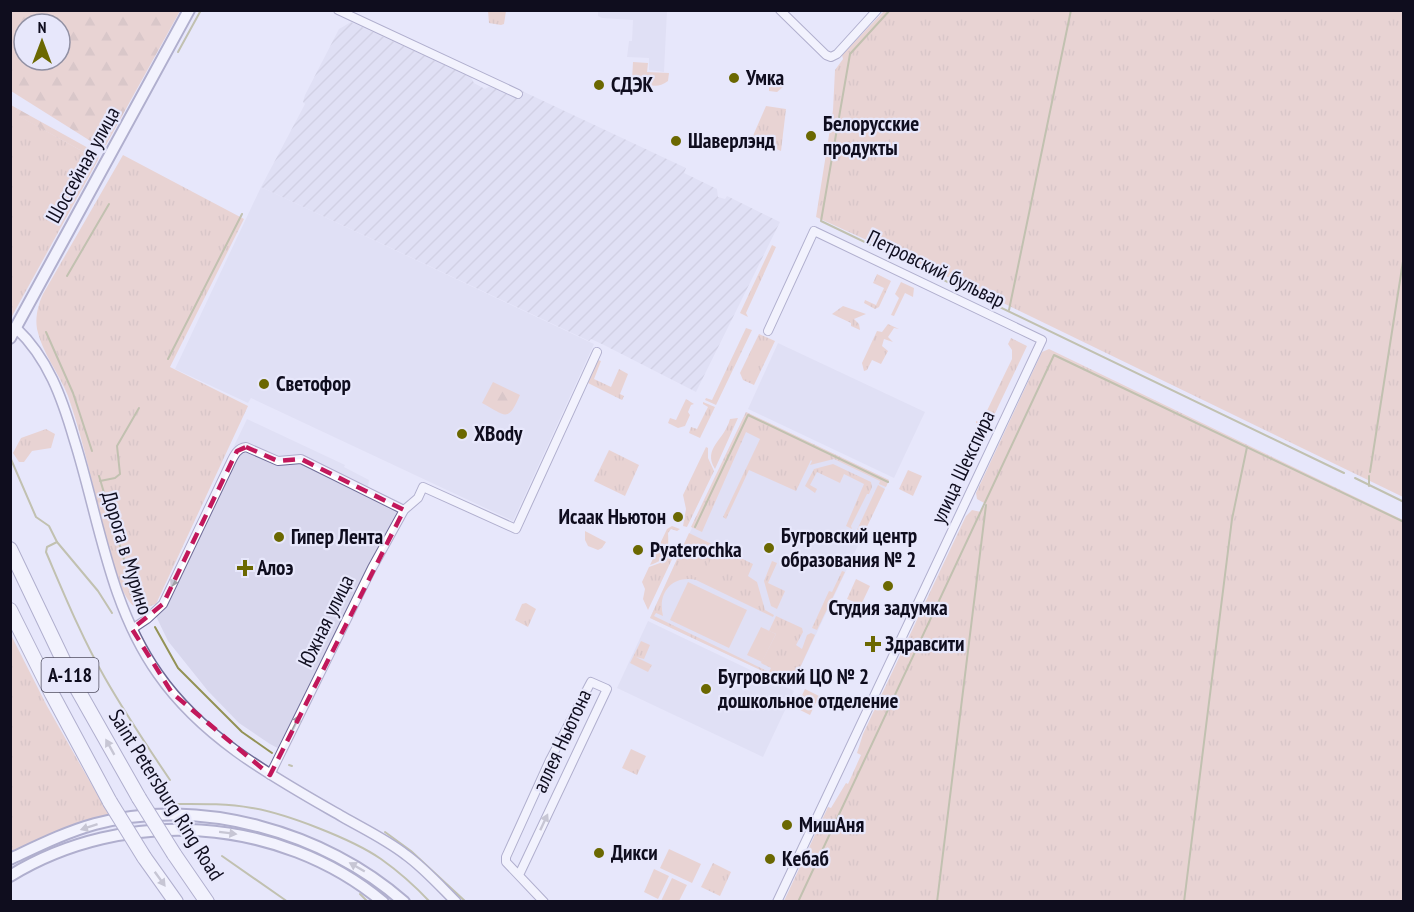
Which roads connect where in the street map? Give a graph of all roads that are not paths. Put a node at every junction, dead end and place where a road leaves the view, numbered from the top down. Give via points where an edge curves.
1 (189, 10) edge
2 (338, 10) edge
3 (780, 10) edge
4 (877, 10) edge
5 (518, 94) dead end
6 (768, 331) dead end
7 (13, 333) edge
8 (1042, 340) joint
9 (597, 352) dead end
10 (404, 510) junction
11 (10, 549) edge
12 (10, 610) edge
13 (132, 629) junction
14 (270, 775) junction
15 (10, 859) edge
16 (519, 875) junction
17 (10, 876) edge
18 (176, 902) edge
19 (207, 902) edge
20 (383, 902) edge
21 (404, 902) edge
22 (456, 902) edge
23 (544, 902) edge
24 (777, 902) edge

1 - 7 main road, Шоссейная улица
2 - 5 street
3 - 4 street via 831,57
6 - 8 street, Петровский бульвар via 814,231
7 - 13 street, Дорога в Мурино via 39,354 62,400 112,576
8 - 24 street, улица Шекспира
9 - 10 street, Южная улица via 516,529 423,487 418,498
10 -> 13 street via 302,459 278,461 242,447 229,465 163,604
14 -> 10 street, Южная улица
19 -> 11 highway, Saint Petersburg Ring Road / А-118, bridge via 139,798 75,685
12 -> 18 highway, А-118, bridge via 110,802
13 - 14 street, Дорога в Мурино via 158,674 186,707 221,741
14 - 22 street, Дорога в Мурино via 405,854
21 -> 15 main road via 374,877 311,843 266,828 216,819 164,814 95,824
16 -> 16 street, аллея Ньютона via 607,689 591,681 506,857
16 - 23 street
17 -> 20 main road via 102,838 162,830 214,832 262,840 306,856 349,877

